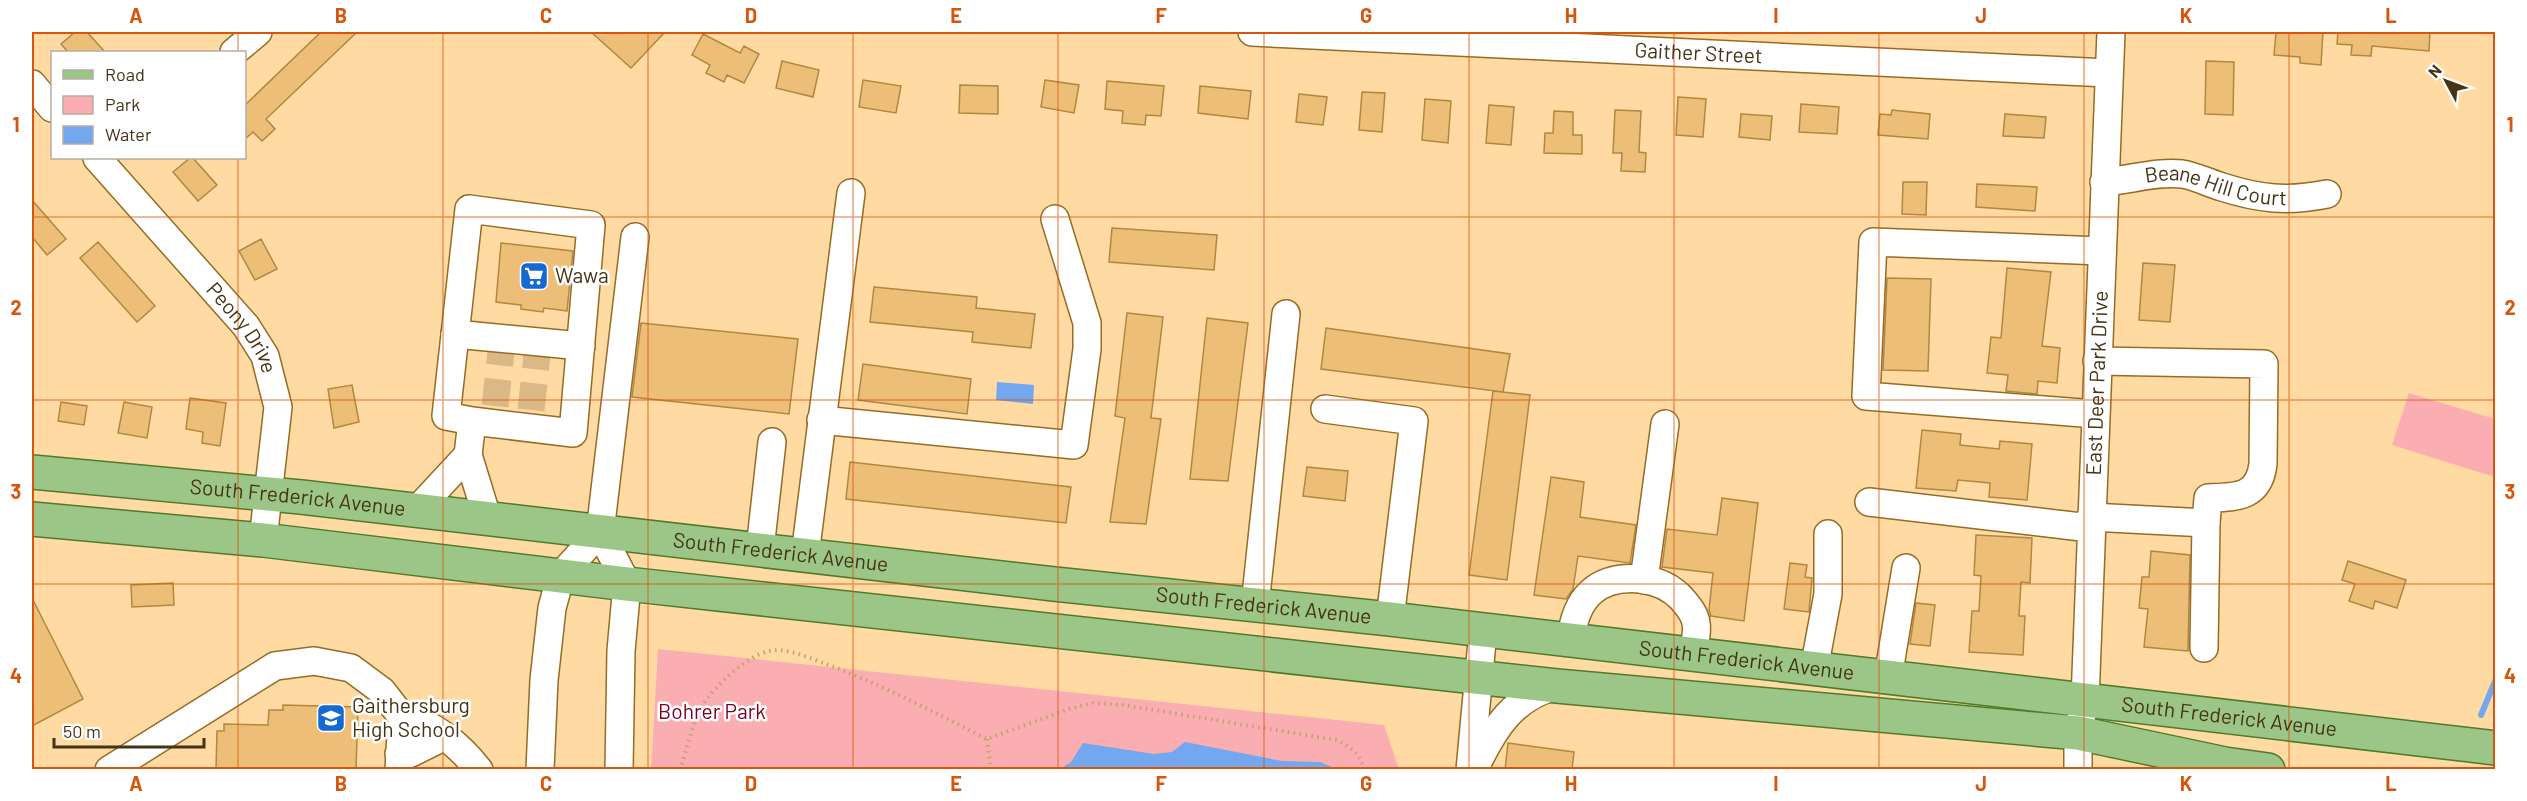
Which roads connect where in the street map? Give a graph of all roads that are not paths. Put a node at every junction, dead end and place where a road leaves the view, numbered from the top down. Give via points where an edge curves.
1 (258, 32) edge
2 (1252, 32) edge
3 (2111, 32) edge
4 (235, 51) edge
5 (2108, 73) junction
6 (32, 84) edge
7 (51, 107) edge
8 (106, 161) edge
9 (2104, 182) junction
10 (851, 193) dead end
11 (2327, 194) dead end
12 (1055, 219) dead end
13 (635, 237) dead end
14 (2102, 251) junction
15 (1286, 315) dead end
16 (455, 334) junction
17 (581, 346) junction
18 (2097, 361) junction
19 (1325, 409) dead end
20 (2095, 414) junction
21 (486, 416) junction
22 (821, 420) junction
23 (1665, 424) dead end
24 (573, 433) junction
25 (611, 438) junction
26 (772, 442) dead end
27 (468, 455) junction
28 (32, 472) edge
29 (268, 494) junction
30 (1869, 502) dead end
31 (416, 511) junction
32 (32, 519) edge
33 (488, 520) junction
34 (2091, 523) junction
35 (2206, 523) junction
36 (600, 532) junction
37 (1828, 534) dead end
38 (263, 540) junction
39 (760, 549) junction
40 (805, 555) junction
41 (1905, 568) dead end
42 (561, 574) junction
43 (1644, 580) junction
44 (627, 584) junction
45 (1255, 605) junction
46 (1390, 619) junction
47 (1483, 631) junction
48 (1571, 640) junction
49 (2204, 648) dead end
50 (1693, 655) junction
51 (1814, 669) junction
52 (1479, 676) junction
53 (1888, 678) junction
54 (1557, 686) junction
55 (2085, 700) junction
56 (402, 717) junction
57 (2078, 733) junction
58 (443, 737) junction
59 (2496, 748) edge
60 (399, 762) edge
61 (109, 770) edge
62 (479, 770) edge
63 (540, 770) edge
64 (619, 770) edge
65 (1470, 770) edge
66 (1475, 770) edge
67 (2078, 770) edge
68 (2268, 770) edge

1 - 4 street
2 - 5 street, Gaither Street
3 - 5 street, East Deer Park Drive
5 - 9 street, East Deer Park Drive
6 - 7 street
8 - 29 street, Peony Drive via 246,326 265,356 278,407
9 - 11 street, Beane Hill Court via 2162,173 2185,174 2246,194 2280,200
9 - 14 street, East Deer Park Drive
10 - 22 street
12 - 22 street via 1087,323 1074,445
13 - 25 street
14 - 18 street, East Deer Park Drive
14 - 20 street via 1873,242 1866,396
15 - 45 street
16 - 17 street via 538,349
16 - 17 street via 469,209 591,225
16 - 21 street via 446,417
17 - 24 street
18 - 20 street, East Deer Park Drive
18 - 35 street via 2264,364 2261,478 2253,489 2240,496 2208,498
19 - 46 street via 1413,421
20 - 34 street, East Deer Park Drive
21 - 24 street via 530,419
21 - 27 street
22 - 40 street
23 - 43 street
24 - 25 street
25 - 36 street
26 - 39 street
27 - 31 street
27 - 33 street
28 - 29 main road, South Frederick Avenue
29 - 31 main road, South Frederick Avenue
29 - 38 street, Peony Drive
30 - 34 street
31 - 33 main road, South Frederick Avenue
32 - 38 main road, South Frederick Avenue
33 - 36 main road, South Frederick Avenue
34 - 35 street
34 - 55 street, East Deer Park Drive
35 - 49 street
36 - 39 main road, South Frederick Avenue
36 - 42 street
36 - 44 street
37 - 51 street via 1828,594
38 - 42 main road, South Frederick Avenue
39 - 40 main road, South Frederick Avenue
40 - 45 main road, South Frederick Avenue
41 - 53 street
42 - 44 main road, South Frederick Avenue
42 - 63 street via 552,608 545,669
43 - 48 street via 1616,579 1595,589 1577,612
43 - 50 street via 1668,587 1693,614 1697,625
44 - 52 main road, South Frederick Avenue
44 - 64 street via 621,651
45 - 46 main road, South Frederick Avenue
46 - 47 main road, South Frederick Avenue
47 - 48 main road, South Frederick Avenue
47 - 52 street
48 - 50 main road, South Frederick Avenue
50 - 51 main road, South Frederick Avenue
51 - 53 main road, South Frederick Avenue
52 - 54 main road, South Frederick Avenue
52 - 65 street
53 - 55 main road, South Frederick Avenue
54 - 57 main road, South Frederick Avenue
54 - 66 street via 1533,694 1510,710
55 - 57 street, East Deer Park Drive
55 - 59 main road, South Frederick Avenue
56 - 58 street
56 - 60 street
56 - 61 street via 382,691 351,668 315,662 275,666
57 - 67 street, East Deer Park Drive
57 - 68 main road, South Frederick Avenue
58 - 60 street
58 - 62 street via 464,751

